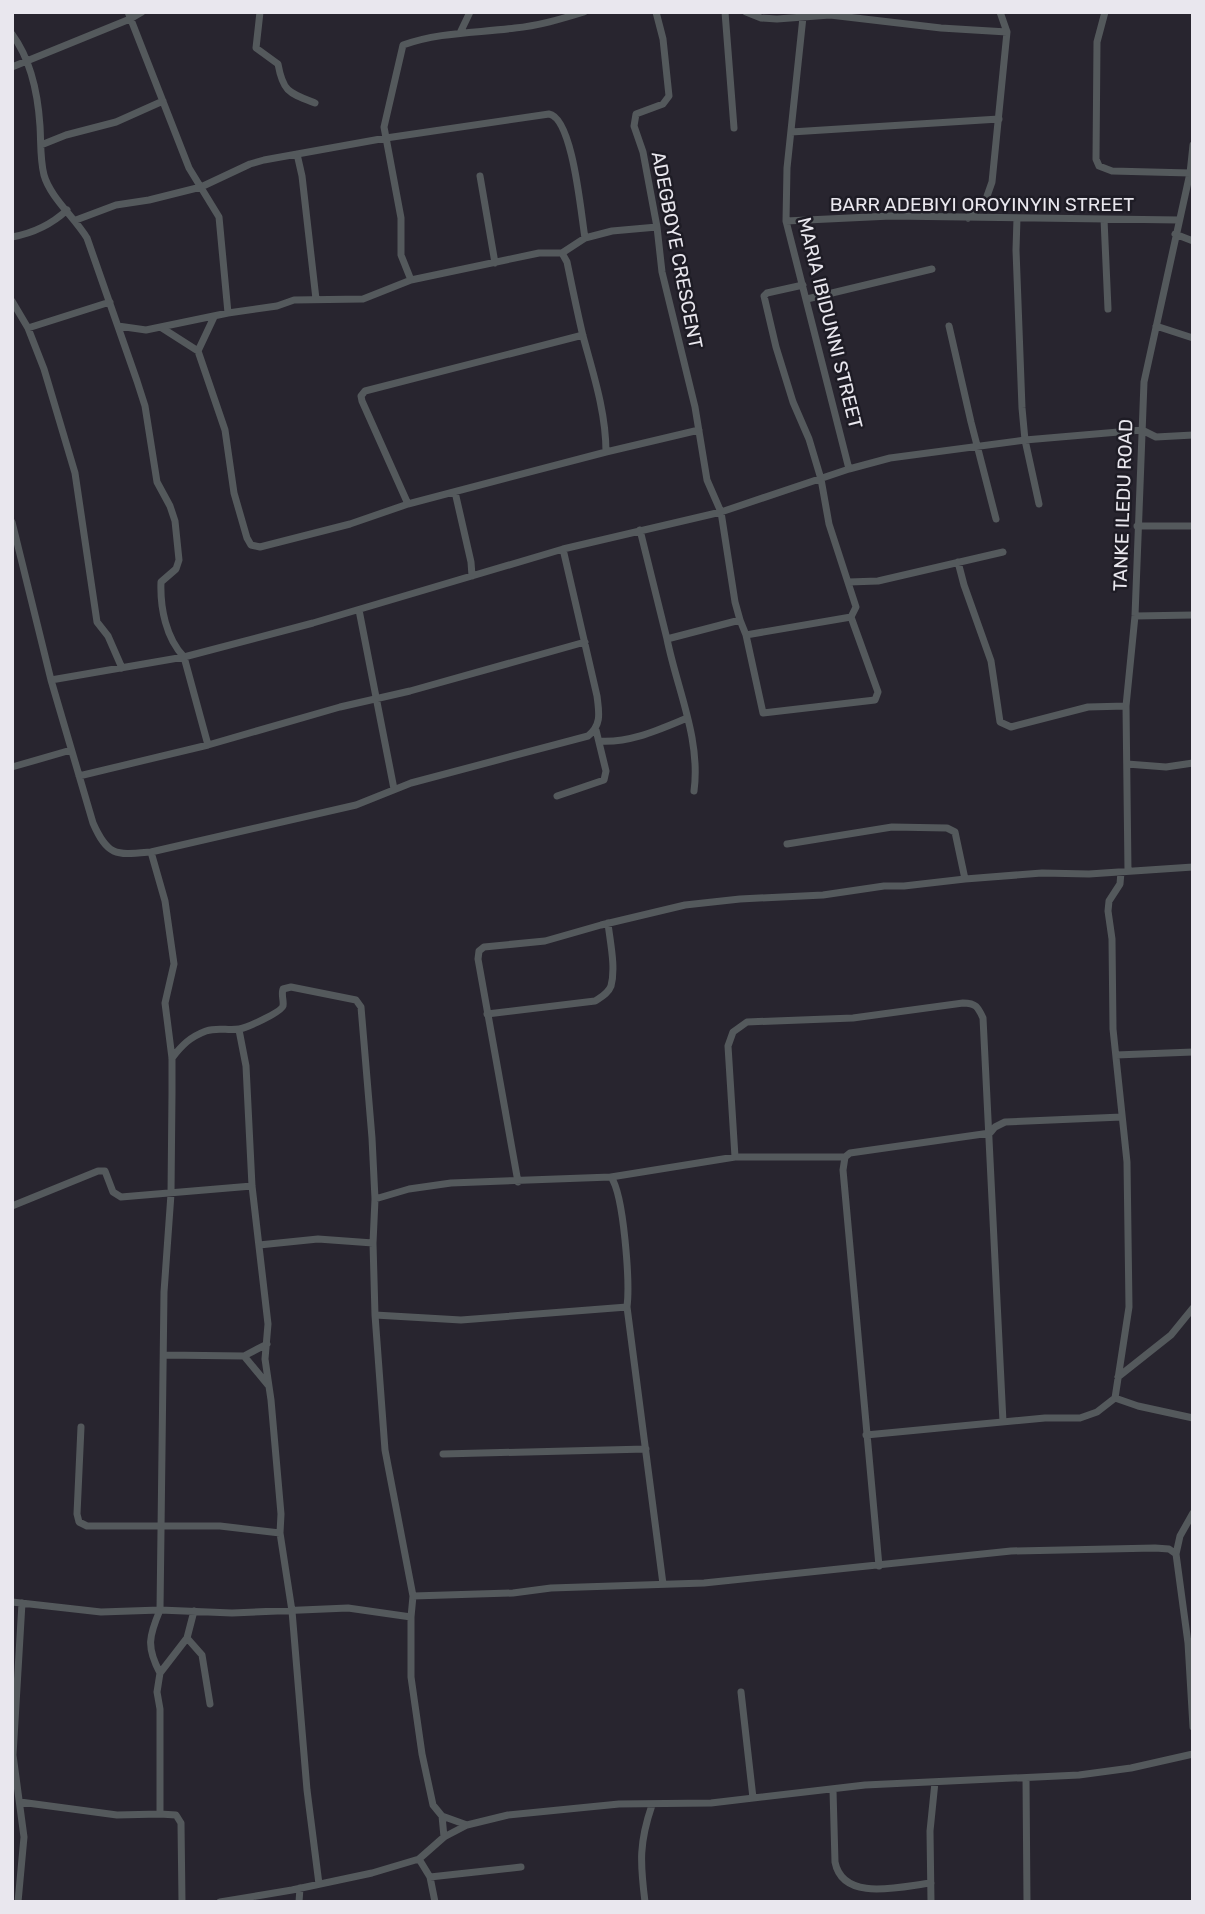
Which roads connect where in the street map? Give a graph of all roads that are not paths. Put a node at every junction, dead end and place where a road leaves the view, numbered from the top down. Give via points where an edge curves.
1 (142, 12) edge
2 (260, 12) edge
3 (470, 12) edge
4 (583, 12) edge
5 (656, 12) edge
6 (724, 12) edge
7 (746, 12) edge
8 (1000, 12) edge
9 (1105, 12) edge
10 (830, 14) edge
11 (129, 16) edge
12 (803, 17) junction
13 (1007, 32) junction
14 (460, 33) junction
15 (12, 34) edge
16 (28, 61) junction
17 (12, 67) edge
18 (163, 102) junction
19 (315, 103) dead end
20 (999, 118) junction
21 (734, 128) dead end
22 (791, 132) junction
23 (386, 138) junction
24 (41, 145) junction
25 (1193, 145) edge
26 (297, 154) junction
27 (1190, 173) junction
28 (480, 176) dead end
29 (201, 187) junction
30 (67, 210) junction
31 (968, 218) junction
32 (1017, 218) junction
33 (1104, 219) junction
34 (76, 220) junction
35 (1179, 220) junction
36 (786, 221) junction
37 (657, 227) junction
38 (1175, 234) junction
39 (12, 237) edge
40 (585, 238) junction
41 (1193, 241) edge
42 (562, 253) junction
43 (495, 263) junction
44 (932, 270) dead end
45 (411, 280) junction
46 (803, 285) junction
47 (316, 299) junction
48 (807, 299) junction
49 (12, 301) edge
50 (110, 302) junction
51 (1108, 309) dead end
52 (15, 313) edge
53 (228, 313) junction
54 (214, 317) junction
55 (118, 326) junction
56 (949, 326) dead end
57 (1156, 326) junction
58 (28, 328) junction
59 (162, 328) junction
60 (583, 335) junction
61 (1193, 338) edge
62 (198, 351) junction
63 (699, 430) junction
64 (1142, 430) junction
65 (1193, 435) edge
66 (1025, 440) junction
67 (977, 448) junction
68 (606, 452) junction
69 (849, 469) junction
70 (821, 479) junction
71 (455, 492) junction
72 (408, 504) junction
73 (1039, 504) dead end
74 (721, 512) junction
75 (996, 519) dead end
76 (12, 522) edge
77 (1138, 526) junction
78 (1193, 526) edge
79 (640, 530) junction
80 (563, 549) junction
81 (1003, 552) dead end
82 (958, 562) junction
83 (472, 576) junction
84 (849, 582) junction
85 (359, 610) junction
86 (1193, 615) edge
87 (851, 617) junction
88 (1135, 617) junction
89 (740, 620) junction
90 (747, 635) junction
91 (667, 639) junction
92 (585, 642) junction
93 (184, 657) junction
94 (122, 668) junction
95 (51, 680) junction
96 (376, 698) junction
97 (1126, 706) junction
98 (687, 718) junction
99 (596, 730) junction
100 (599, 741) junction
101 (208, 746) junction
102 (71, 750) junction
103 (1193, 763) edge
104 (1126, 764) junction
105 (12, 767) edge
106 (79, 776) junction
107 (394, 789) junction
108 (694, 791) dead end
109 (557, 796) dead end
110 (787, 844) dead end
111 (150, 852) junction
112 (1193, 867) edge
113 (1125, 872) junction
114 (965, 879) junction
115 (608, 923) junction
116 (488, 1014) junction
117 (239, 1030) junction
118 (1193, 1052) edge
119 (1116, 1055) junction
120 (172, 1058) junction
121 (1122, 1116) junction
122 (990, 1133) junction
123 (736, 1157) junction
124 (845, 1157) junction
125 (611, 1177) junction
126 (518, 1182) junction
127 (252, 1186) junction
128 (171, 1194) junction
129 (375, 1199) junction
130 (12, 1206) edge
131 (373, 1243) junction
132 (258, 1245) junction
133 (627, 1307) junction
134 (1193, 1308) edge
135 (375, 1315) junction
136 (267, 1345) junction
137 (164, 1355) junction
138 (244, 1356) junction
139 (1118, 1377) junction
140 (268, 1385) junction
141 (1115, 1398) junction
142 (1193, 1418) edge
143 (1003, 1422) junction
144 (81, 1427) dead end
145 (866, 1435) junction
146 (646, 1448) junction
147 (443, 1454) dead end
148 (1193, 1513) edge
149 (162, 1526) junction
150 (280, 1533) junction
151 (1177, 1555) junction
152 (879, 1566) junction
153 (663, 1584) junction
154 (414, 1596) junction
155 (12, 1602) edge
156 (22, 1603) junction
157 (160, 1610) junction
158 (194, 1611) junction
159 (292, 1611) junction
160 (411, 1617) junction
161 (187, 1638) junction
162 (1190, 1643) edge
163 (160, 1673) junction
164 (741, 1692) dead end
165 (210, 1704) dead end
166 (1193, 1727) edge
167 (1193, 1754) edge
168 (1026, 1778) junction
169 (935, 1782) junction
170 (833, 1790) junction
171 (753, 1798) junction
172 (20, 1802) junction
173 (653, 1805) junction
174 (160, 1814) junction
175 (442, 1816) junction
176 (467, 1825) junction
177 (444, 1837) junction
178 (419, 1859) junction
179 (521, 1867) dead end
180 (430, 1877) junction
181 (931, 1883) junction
182 (319, 1884) junction
183 (300, 1888) junction
184 (18, 1902) edge
185 (182, 1902) edge
186 (220, 1902) edge
187 (299, 1902) edge
188 (435, 1902) edge
189 (645, 1902) edge
190 (931, 1902) edge
191 (1027, 1902) edge

1 - 11 street
2 - 19 street via 256,48 278,64 288,92
3 - 14 street
4 - 14 street via 517,28
5 - 37 street, ADEGBOYE CRESCENT via 669,96 663,104 636,114 634,125
6 - 21 street
7 - 12 street via 761,18
8 - 13 street
9 - 27 street via 1097,42 1099,166 1112,171
10 - 12 street
10 - 13 street
11 - 16 street
11 - 18 street
12 - 22 street, MARIA IBIDUNNI STREET
13 - 20 street
14 - 23 street via 403,46 386,114
15 - 16 street
16 - 17 street
16 - 24 street
18 - 24 street
18 - 29 street
20 - 22 street
20 - 31 street via 992,182 986,199
22 - 36 street, MARIA IBIDUNNI STREET
23 - 26 street
23 - 40 street via 555,115 577,176
23 - 45 street via 401,218 401,255
24 - 30 street via 44,176
25 - 27 street, TANKE ILEDU ROAD
26 - 29 street via 250,164
26 - 47 street
27 - 35 street, TANKE ILEDU ROAD
28 - 43 street
29 - 34 street via 116,205
29 - 53 street via 222,228
30 - 34 street
30 - 39 street via 54,222
31 - 32 street, BARR ADEBIYI OROYINYIN STREET
31 - 36 street, BARR ADEBIYI OROYINYIN STREET
32 - 33 street, BARR ADEBIYI OROYINYIN STREET
32 - 66 street
33 - 35 street, BARR ADEBIYI OROYINYIN STREET
33 - 51 street
34 - 50 street
35 - 38 street, TANKE ILEDU ROAD
36 - 46 street, MARIA IBIDUNNI STREET
37 - 40 street
37 - 63 street, ADEGBOYE CRESCENT via 662,272
38 - 41 street
38 - 57 street, TANKE ILEDU ROAD
40 - 42 street
42 - 43 street
42 - 60 street
43 - 45 street
44 - 48 street
45 - 47 street via 363,299
46 - 48 street, MARIA IBIDUNNI STREET
46 - 70 street via 764,296 793,402
47 - 53 street
48 - 69 street, MARIA IBIDUNNI STREET
49 - 52 street
50 - 55 street
50 - 58 street
52 - 58 street
53 - 54 street
54 - 59 street
54 - 62 street
55 - 59 street
55 - 93 street via 145,406 157,482 175,521 179,560 161,582 160,591 169,633
56 - 67 street
57 - 61 street
57 - 64 street, TANKE ILEDU ROAD via 1144,382
58 - 94 street via 75,473 97,622
59 - 62 street
60 - 68 street via 593,367
60 - 72 street via 365,391 362,401
62 - 72 street via 225,430 234,493 251,545 287,541
63 - 68 street
63 - 74 street, ADEGBOYE CRESCENT via 706,480
64 - 65 street via 1156,437
64 - 66 street
64 - 77 street, TANKE ILEDU ROAD
66 - 67 street
66 - 73 street
67 - 69 street via 890,458
67 - 75 street
68 - 71 street
69 - 70 street
70 - 74 street
70 - 84 street via 829,524
71 - 72 street
71 - 83 street
74 - 79 street
74 - 89 street, ADEGBOYE CRESCENT
76 - 95 street
77 - 78 street
77 - 88 street, TANKE ILEDU ROAD
79 - 80 street
79 - 91 street
80 - 83 street
80 - 92 street
81 - 82 street
82 - 84 street via 878,581
82 - 97 street via 991,661 1000,722 1011,727 1088,707
83 - 85 street
84 - 87 street via 856,607
85 - 93 street
85 - 96 street
86 - 88 street
87 - 90 street
87 - 90 street, ADEGBOYE CRESCENT via 878,692 875,700 763,713
88 - 97 street, TANKE ILEDU ROAD
89 - 90 street, ADEGBOYE CRESCENT
89 - 91 street
91 - 98 street
92 - 96 street
92 - 99 street via 597,695
93 - 94 street
93 - 101 street
94 - 95 street
95 - 102 street
96 - 101 street
96 - 107 street
97 - 104 street, TANKE ILEDU ROAD
98 - 100 street via 632,739
98 - 108 street via 697,771
99 - 100 street
99 - 107 street via 588,736
100 - 109 street via 604,780
101 - 106 street
102 - 105 street
102 - 106 street
103 - 104 street via 1166,767
104 - 113 street, TANKE ILEDU ROAD
106 - 111 street via 101,842 110,851
107 - 111 street via 356,806
110 - 114 street via 891,827 947,828 955,832
111 - 120 street via 174,952 165,1003
112 - 113 street
113 - 114 street
113 - 119 street via 1108,911
114 - 115 street via 685,905
115 - 116 street via 612,968 606,995 594,1001
115 - 116 street via 545,941 484,947 478,959
116 - 126 street
117 - 120 street via 201,1033 183,1042
117 - 127 street via 246,1066
117 - 129 street via 281,1010 283,989 356,1000 361,1007
118 - 119 street
119 - 121 street
120 - 128 street
121 - 122 street via 1005,1122
121 - 139 street via 1129,1307
122 - 123 street via 983,1018 972,1003 853,1018 747,1022 733,1032 728,1046
122 - 124 street
122 - 143 street
123 - 124 street
123 - 125 street
124 - 145 street
125 - 126 street
125 - 133 street via 618,1193
126 - 129 street via 441,1184
127 - 128 street
127 - 132 street
128 - 130 street via 116,1195 105,1171 98,1171
128 - 137 street
129 - 131 street
131 - 132 street via 318,1239
131 - 135 street
132 - 136 street
133 - 135 street via 461,1320
133 - 146 street
134 - 139 street via 1171,1335
135 - 154 street via 385,1450
136 - 138 street
136 - 140 street
137 - 138 street
137 - 149 street
138 - 140 street
139 - 141 street
140 - 150 street
141 - 142 street
141 - 143 street via 1080,1418
143 - 145 street
144 - 149 street via 79,1522 87,1526
145 - 152 street
146 - 147 street
146 - 153 street
148 - 151 street via 1180,1536
149 - 150 street
149 - 157 street
150 - 159 street
151 - 152 street via 1155,1548 1011,1551
151 - 162 street
152 - 153 street
153 - 154 street
154 - 160 street
155 - 156 street
156 - 157 street via 101,1612
156 - 172 street via 13,1755
157 - 158 street
157 - 163 street via 149,1643
158 - 159 street
158 - 161 street
159 - 160 street via 348,1608
159 - 182 street via 306,1790
160 - 175 street via 415,1713 429,1792
161 - 163 street
161 - 165 street via 202,1654
162 - 166 street
163 - 174 street
164 - 171 street
167 - 168 street via 1131,1769
168 - 169 street
168 - 191 street
169 - 170 street
169 - 181 street
170 - 171 street
170 - 181 street via 835,1862 845,1881 864,1889
171 - 173 street
172 - 174 street via 117,1815
172 - 184 street via 24,1837
173 - 176 street via 545,1810
173 - 189 street via 640,1854
174 - 185 street via 176,1815 181,1823
175 - 176 street
175 - 177 street
176 - 177 street
177 - 178 street
178 - 180 street
178 - 182 street
179 - 180 street
180 - 188 street
181 - 190 street
182 - 183 street
183 - 186 street
183 - 187 street

